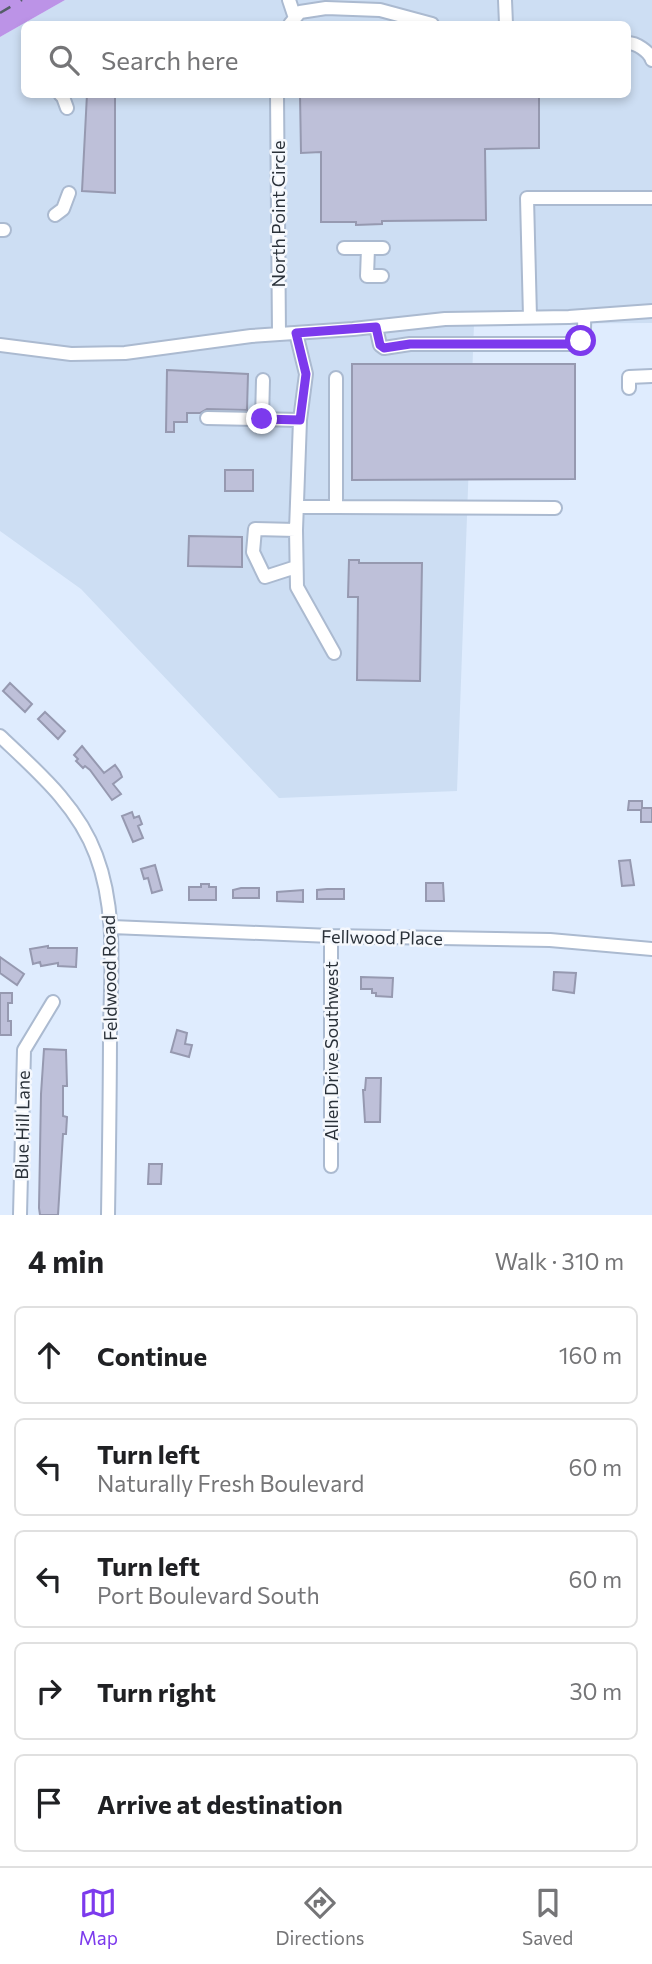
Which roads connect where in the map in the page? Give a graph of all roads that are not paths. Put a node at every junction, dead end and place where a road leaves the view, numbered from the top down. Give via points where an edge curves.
1 (289, 0) edge
2 (505, 0) edge
3 (381, 5) edge
4 (295, 18) edge
5 (424, 21) edge
6 (506, 21) edge
7 (631, 43) edge
8 (652, 60) edge
9 (63, 98) edge
10 (277, 98) edge
11 (67, 108) dead end
12 (69, 193) dead end
13 (652, 198) edge
14 (55, 215) dead end
15 (344, 248) dead end
16 (368, 248) junction
17 (383, 248) dead end
18 (382, 276) dead end
19 (652, 312) edge
20 (584, 316) junction
21 (530, 317) junction
22 (376, 327) junction
23 (296, 333) junction
24 (279, 334) junction
25 (0, 345) edge
26 (652, 376) edge
27 (337, 377) dead end
28 (262, 380) dead end
29 (629, 388) dead end
30 (207, 418) dead end
31 (262, 419) junction
32 (300, 420) junction
33 (298, 507) junction
34 (337, 507) junction
35 (555, 509) dead end
36 (296, 530) junction
37 (296, 567) junction
38 (334, 653) dead end
39 (0, 736) edge
40 (112, 927) junction
41 (331, 936) junction
42 (652, 950) edge
43 (53, 1002) dead end
44 (331, 1166) dead end
45 (20, 1215) edge
46 (108, 1215) edge

1 - 4 street
2 - 6 street
3 - 4 street via 326,8
3 - 5 street
7 - 8 street
9 - 11 street
10 - 24 street, North Point Circle via 283,279
12 - 14 street via 63,209
13 - 21 street via 527,198 522,277
15 - 16 street
16 - 17 street
16 - 18 street via 368,276
19 - 20 street
20 - 21 street
20 - 22 street via 584,334 577,344 384,348
21 - 22 street
22 - 23 street
23 - 24 street
23 - 32 street via 306,374
24 - 25 street via 125,353 71,354
26 - 29 street via 629,377
27 - 34 street
28 - 31 street
30 - 31 street
31 - 32 street
32 - 33 street
33 - 34 street
33 - 36 street
34 - 35 street
36 - 37 street
36 - 37 street via 255,529 253,552 265,577
37 - 38 street via 297,587
39 - 40 street, Feldwood Road via 54,788 76,818 95,853
40 - 41 street, Fellwood Place
40 - 46 street, Feldwood Road
41 - 42 street, Fellwood Place via 550,940
41 - 44 street, Allen Drive Southwest
43 - 45 street, Blue Hill Lane via 24,1049

